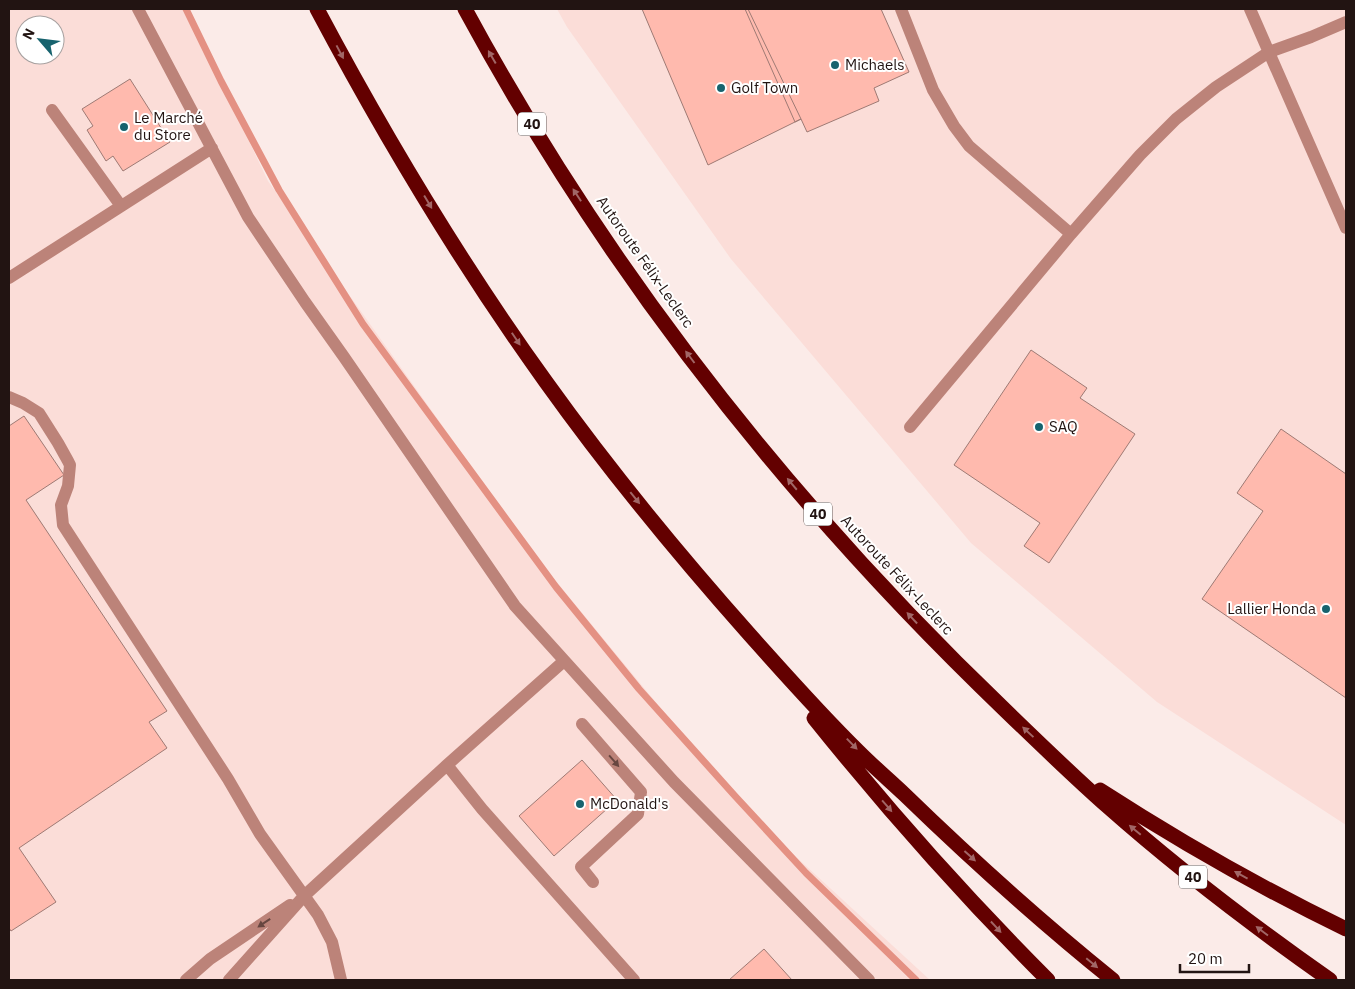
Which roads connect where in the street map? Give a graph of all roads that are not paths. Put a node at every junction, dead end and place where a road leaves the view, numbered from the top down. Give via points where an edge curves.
1 (138, 9) edge
2 (317, 9) edge
3 (465, 9) edge
4 (901, 9) edge
5 (1250, 9) edge
6 (1346, 22) edge
7 (1269, 52) junction
8 (52, 110) dead end
9 (212, 148) junction
10 (121, 206) junction
11 (1346, 228) edge
12 (1070, 234) junction
13 (9, 278) edge
14 (9, 397) edge
15 (910, 427) dead end
16 (724, 606) junction
17 (564, 661) junction
18 (582, 724) dead end
19 (447, 765) junction
20 (1063, 765) junction
21 (593, 882) dead end
22 (304, 896) junction
23 (1346, 929) edge
24 (186, 980) edge
25 (229, 980) edge
26 (341, 980) edge
27 (634, 980) edge
28 (869, 980) edge
29 (1048, 980) edge
30 (1113, 980) edge
31 (1330, 980) edge

1 - 9 lane
2 -> 16 highway via 435,214 512,333 605,460
20 -> 3 highway, Autoroute Félix-Leclerc / 40 via 920,626 830,528 746,428 604,236 543,143
4 - 12 lane via 933,90 969,146
5 - 7 lane
6 - 7 lane
7 - 11 lane
7 - 12 lane via 1216,87 1176,119
8 - 10 lane
9 - 10 lane
9 - 17 lane via 248,217 305,302 514,606
10 - 13 lane
12 - 15 lane
14 - 22 lane via 38,413 58,443 70,465 68,486 61,505 63,525 228,779 260,834
16 -> 29 highway via 883,801
16 -> 30 highway via 857,750 946,835
17 - 19 lane
17 - 28 lane via 674,782
18 -> 21 lane via 641,792 638,814 581,867
19 - 22 lane
19 - 27 lane
23 -> 20 highway via 1203,854
31 -> 20 highway, Autoroute Félix-Leclerc / 40 via 1184,871
22 -> 24 lane via 210,958
22 - 25 lane
22 - 26 lane via 332,942

